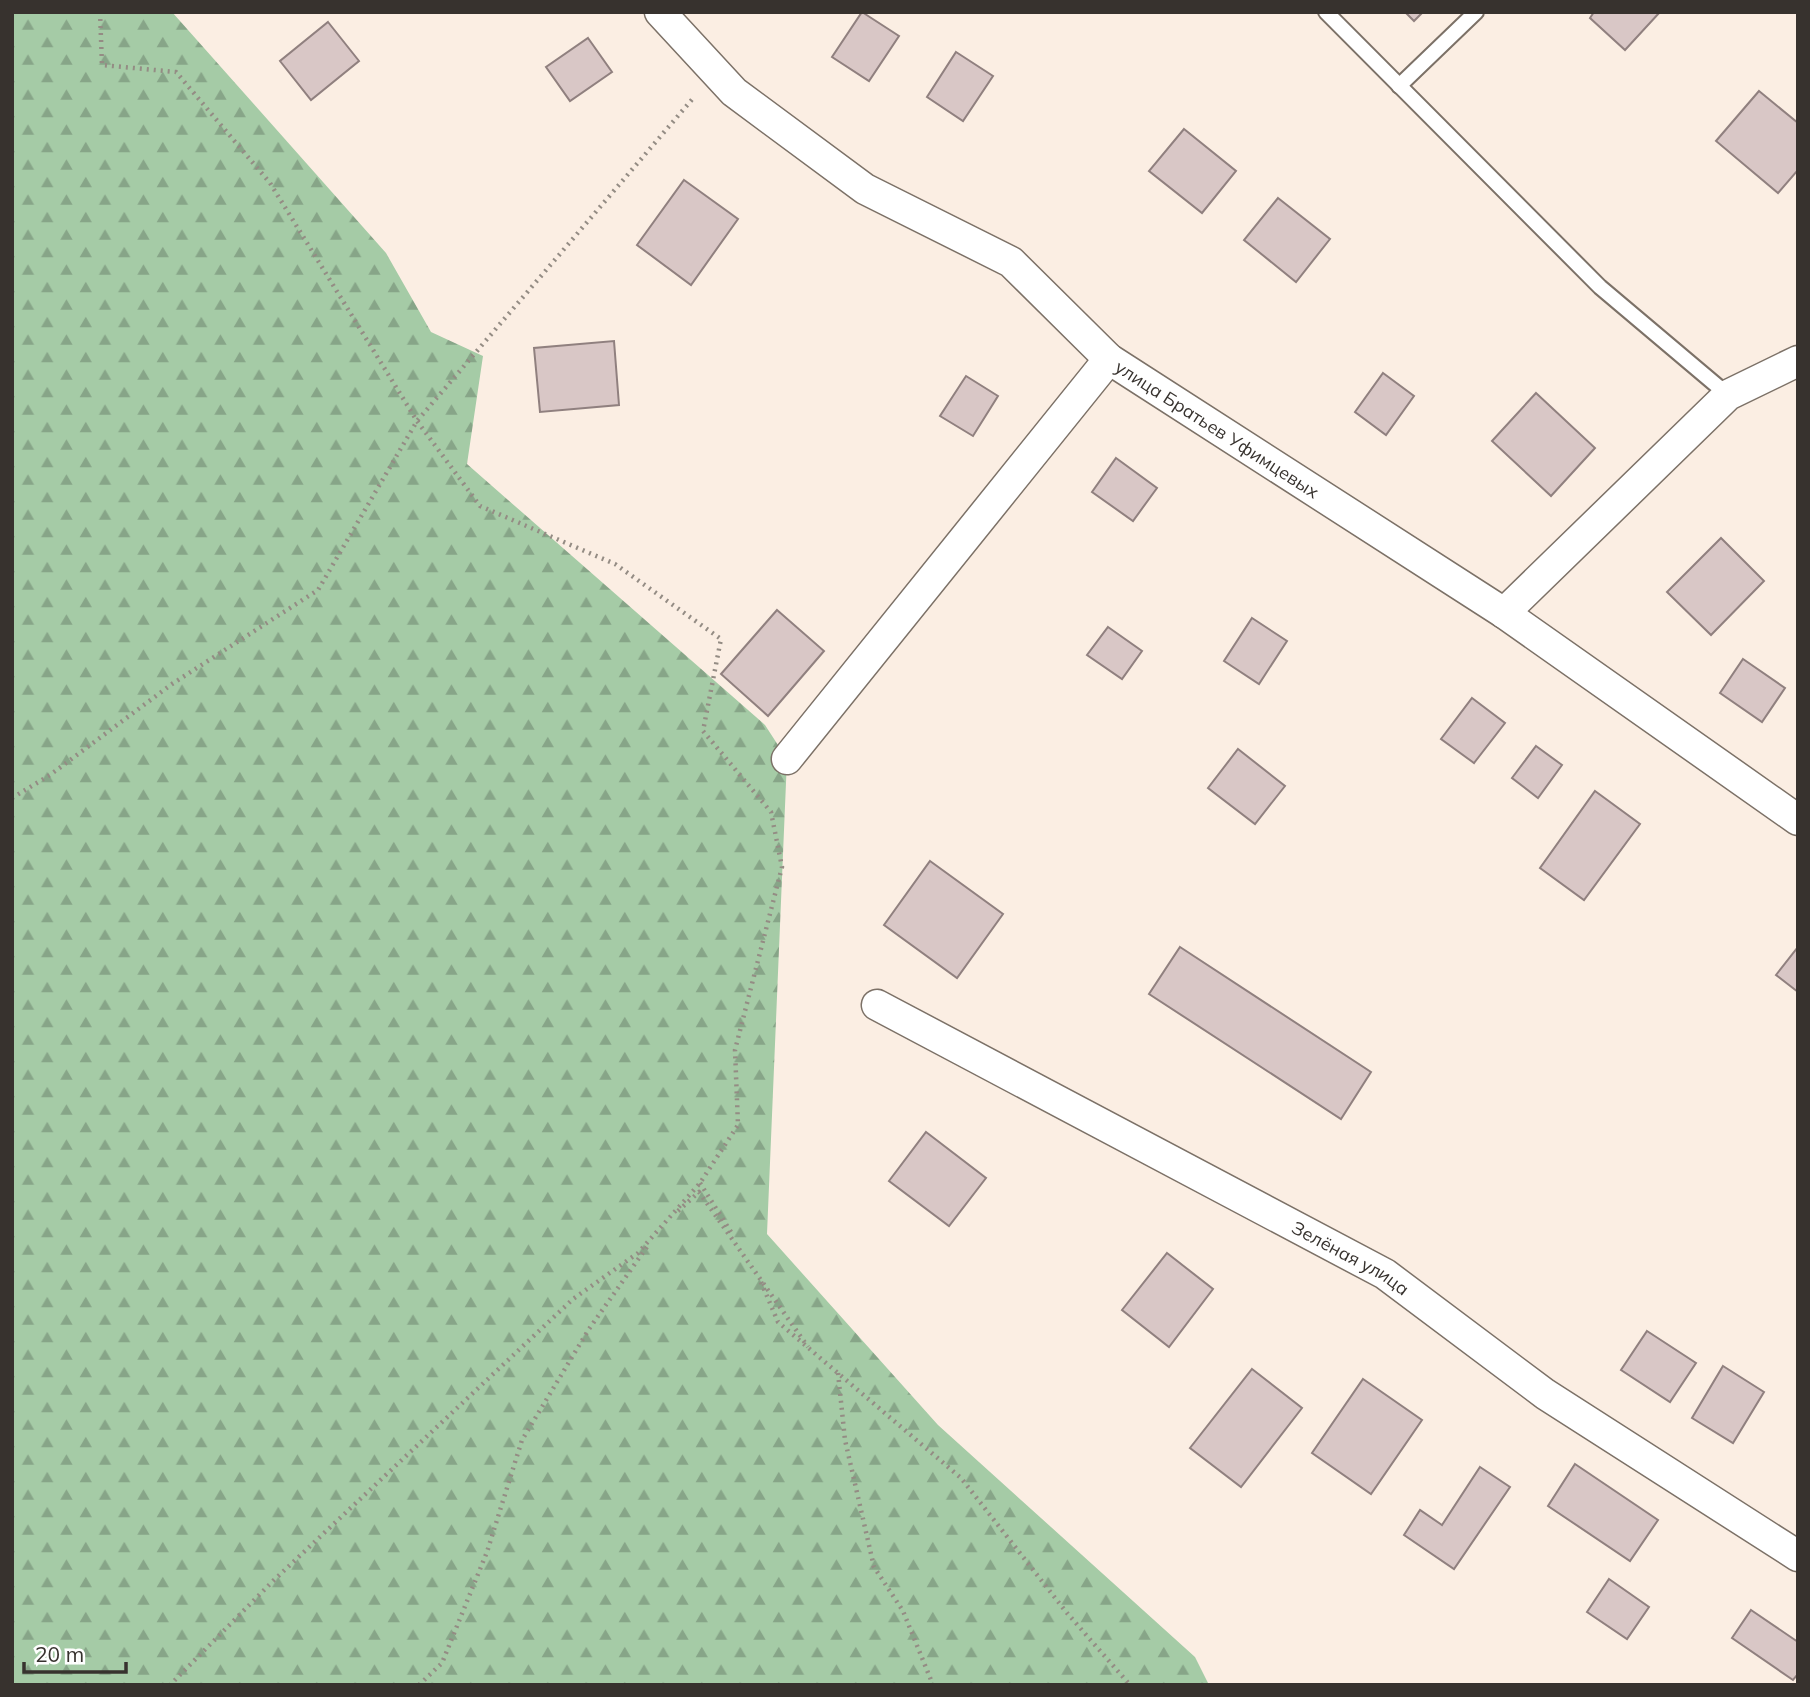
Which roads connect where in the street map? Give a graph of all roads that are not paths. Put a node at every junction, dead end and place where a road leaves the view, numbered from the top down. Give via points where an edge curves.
1 (660, 12) edge
2 (1326, 12) edge
3 (1476, 12) edge
4 (1399, 86) junction
5 (1109, 359) junction
6 (1798, 360) edge
7 (1728, 395) junction
8 (1504, 613) junction
9 (787, 759) dead end
10 (1798, 820) edge
11 (877, 1005) dead end
12 (1798, 1556) edge

1 - 5 street, улица Братьев Уфимцевых via 734,92 865,188 1011,262
2 - 4 lane
3 - 4 lane
4 - 7 lane via 1600,287
5 - 8 street, улица Братьев Уфимцевых
5 - 9 street
6 - 7 street
7 - 8 street
8 - 10 street, улица Братьев Уфимцевых
11 - 12 street, Зелёная улица via 1385,1274 1545,1394

